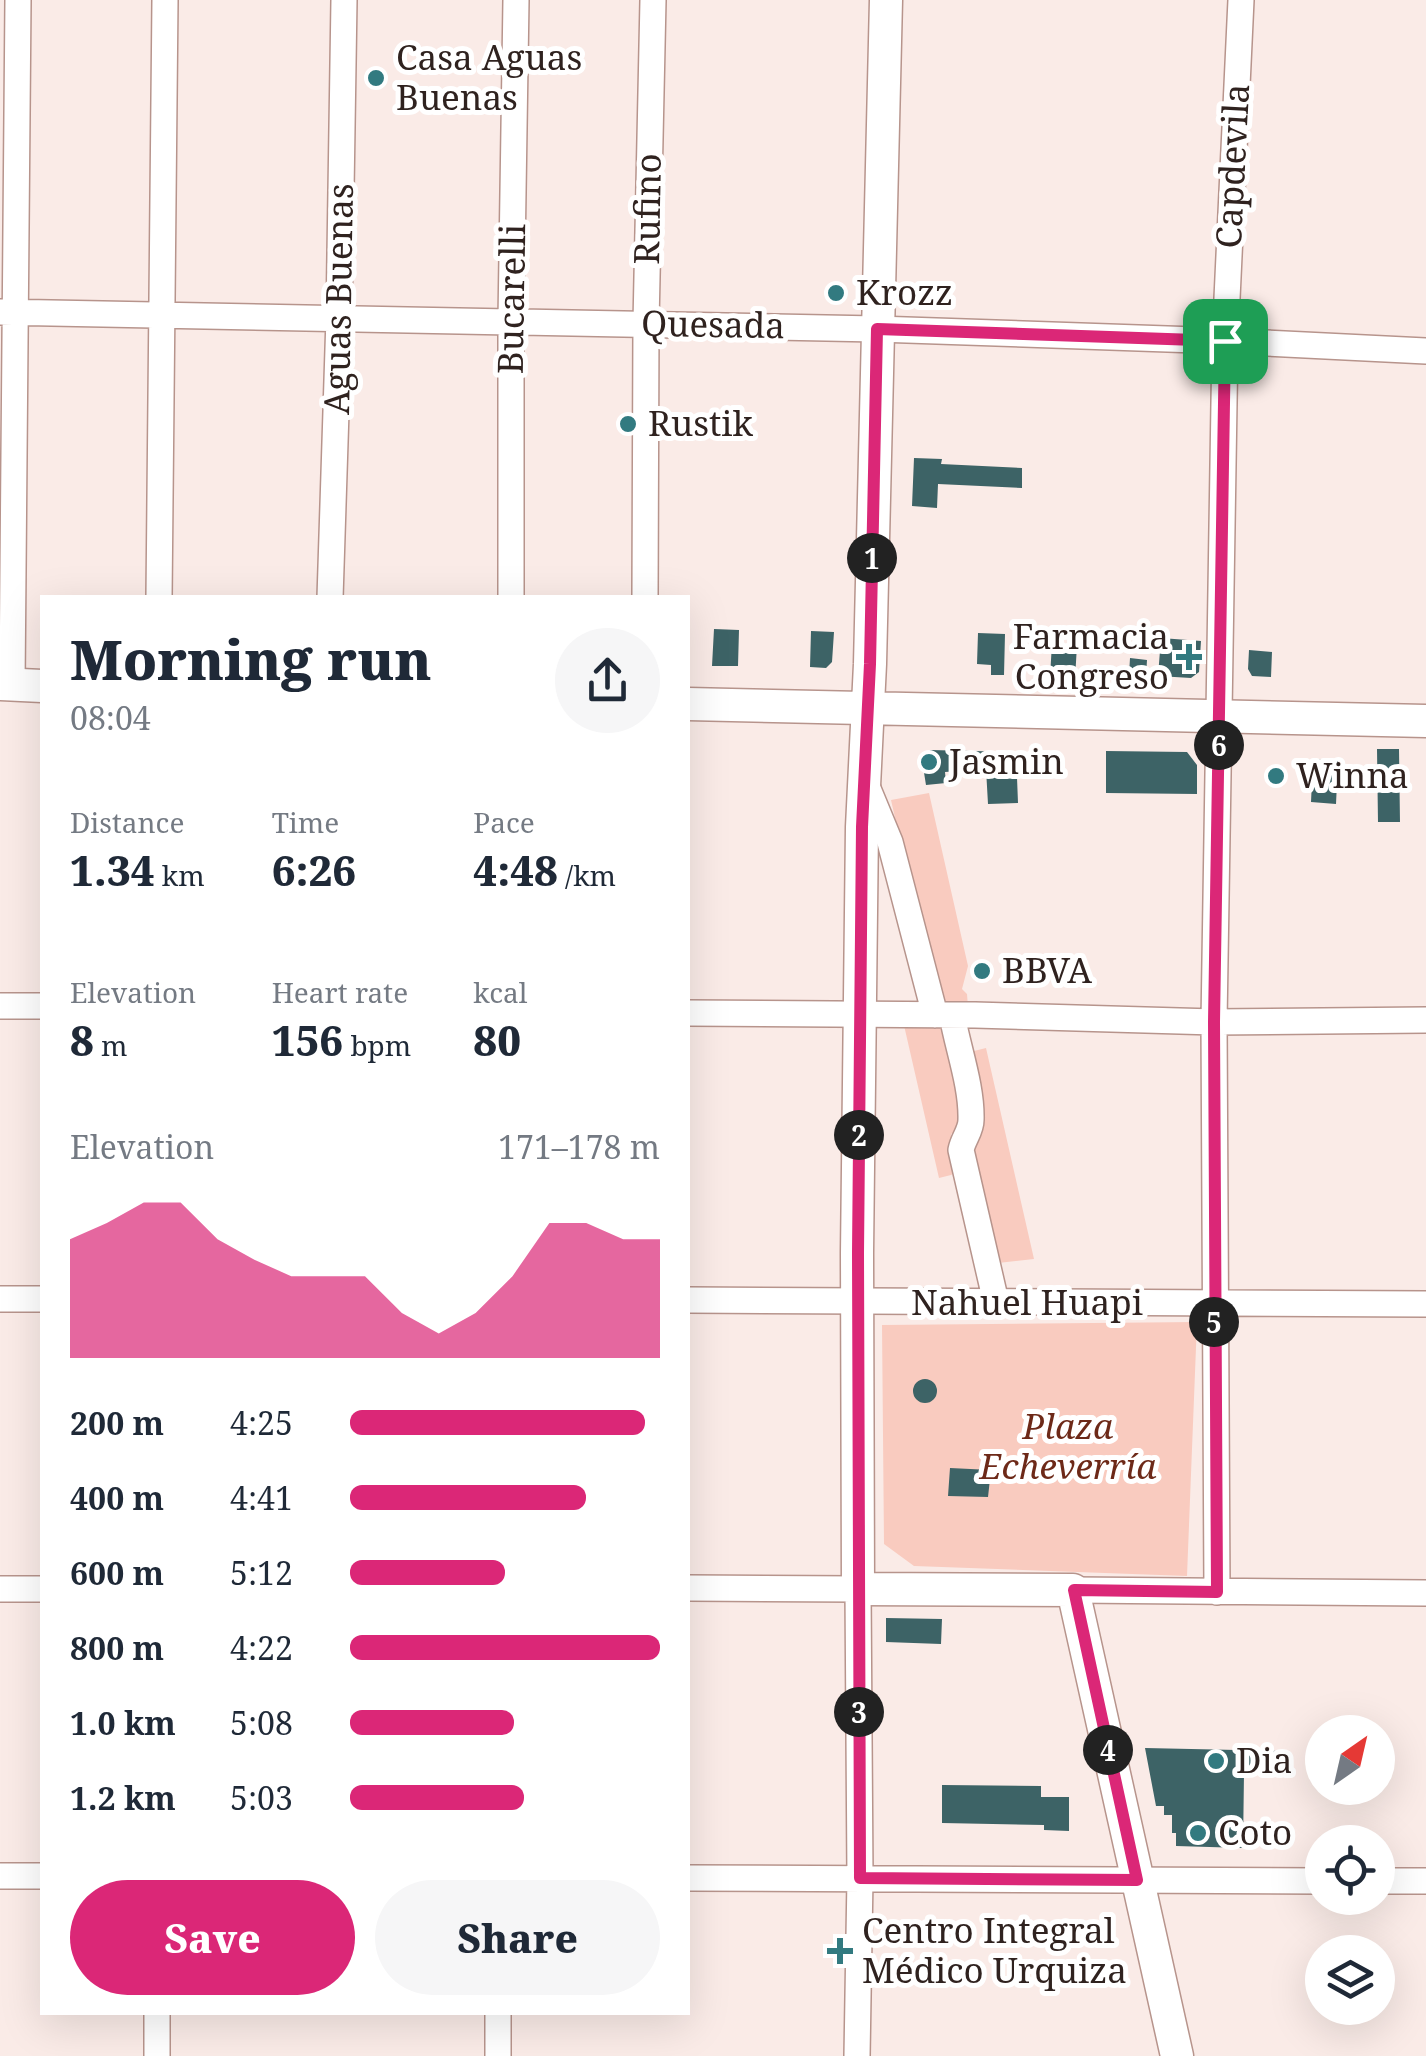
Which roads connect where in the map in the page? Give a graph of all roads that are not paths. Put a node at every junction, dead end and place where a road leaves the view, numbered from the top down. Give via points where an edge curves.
1 (18, 0) edge
2 (165, 0) edge
3 (344, 0) edge
4 (516, 0) edge
5 (653, 0) edge
6 (886, 0) edge
7 (1241, 0) edge
8 (7, 313) edge
9 (161, 314) junction
10 (340, 318) junction
11 (511, 320) junction
12 (646, 323) junction
13 (877, 329) junction
14 (1225, 341) junction
15 (1426, 351) edge
16 (159, 595) edge
17 (330, 595) edge
18 (510, 595) edge
19 (645, 595) edge
20 (18, 685) edge
21 (690, 704) edge
22 (868, 706) junction
23 (1220, 715) junction
24 (1426, 722) edge
25 (864, 780) junction
26 (0, 1006) edge
27 (40, 1006) edge
28 (690, 1013) edge
29 (862, 1014) junction
30 (943, 1015) junction
31 (1426, 1020) edge
32 (1214, 1022) junction
33 (0, 1299) edge
34 (40, 1299) edge
35 (690, 1300) edge
36 (858, 1302) junction
37 (996, 1302) junction
38 (1214, 1304) junction
39 (1426, 1304) edge
40 (690, 1588) edge
41 (0, 1589) edge
42 (40, 1589) edge
43 (858, 1589) junction
44 (1074, 1590) junction
45 (1217, 1592) junction
46 (1426, 1594) edge
47 (0, 1876) edge
48 (40, 1876) edge
49 (690, 1878) edge
50 (860, 1878) junction
51 (1137, 1880) junction
52 (1305, 1880) edge
53 (1395, 1881) edge
54 (1426, 1881) edge
55 (158, 2015) edge
56 (498, 2015) edge
57 (156, 2056) edge
58 (498, 2056) edge
59 (857, 2056) edge
60 (1178, 2056) edge

1 - 8 street
2 - 9 street
3 - 10 street, Aguas Buenas
4 - 11 street, Bucarelli
5 - 12 street, Rufino
6 - 13 main road
7 - 14 street, Capdevila
8 - 9 street, Quesada
8 - 20 street
9 - 10 street, Quesada
9 - 16 street
10 - 11 street, Quesada
10 - 17 street, Aguas Buenas
11 - 12 street, Quesada
11 - 18 street, Bucarelli
12 - 13 street, Quesada
12 - 19 street, Rufino
13 - 14 street, Quesada
13 - 22 main road
14 - 15 street, Quesada
14 - 23 street, Capdevila
21 - 22 main road
22 - 23 main road
22 - 25 main road
23 - 24 main road
23 - 32 street, Capdevila
25 - 29 main road
25 - 30 street
26 - 27 street
28 - 29 street
29 - 30 street
29 - 36 main road
30 - 32 street
30 - 37 street via 970,1100 971,1126 961,1150
31 - 32 street
32 - 38 street, Capdevila
33 - 34 street
35 - 36 street, Nahuel Huapi
36 - 37 street, Nahuel Huapi
36 - 43 main road
37 - 38 street, Nahuel Huapi
38 - 39 street, Nahuel Huapi
38 - 45 street, Capdevila
40 - 43 street
41 - 42 street
43 - 44 main road
43 - 50 street
44 - 45 street
44 - 51 main road
45 - 46 street
47 - 48 street
49 - 50 street
50 - 51 street
50 - 59 street
51 - 52 street
51 - 60 main road
53 - 54 street
55 - 57 street
56 - 58 street

